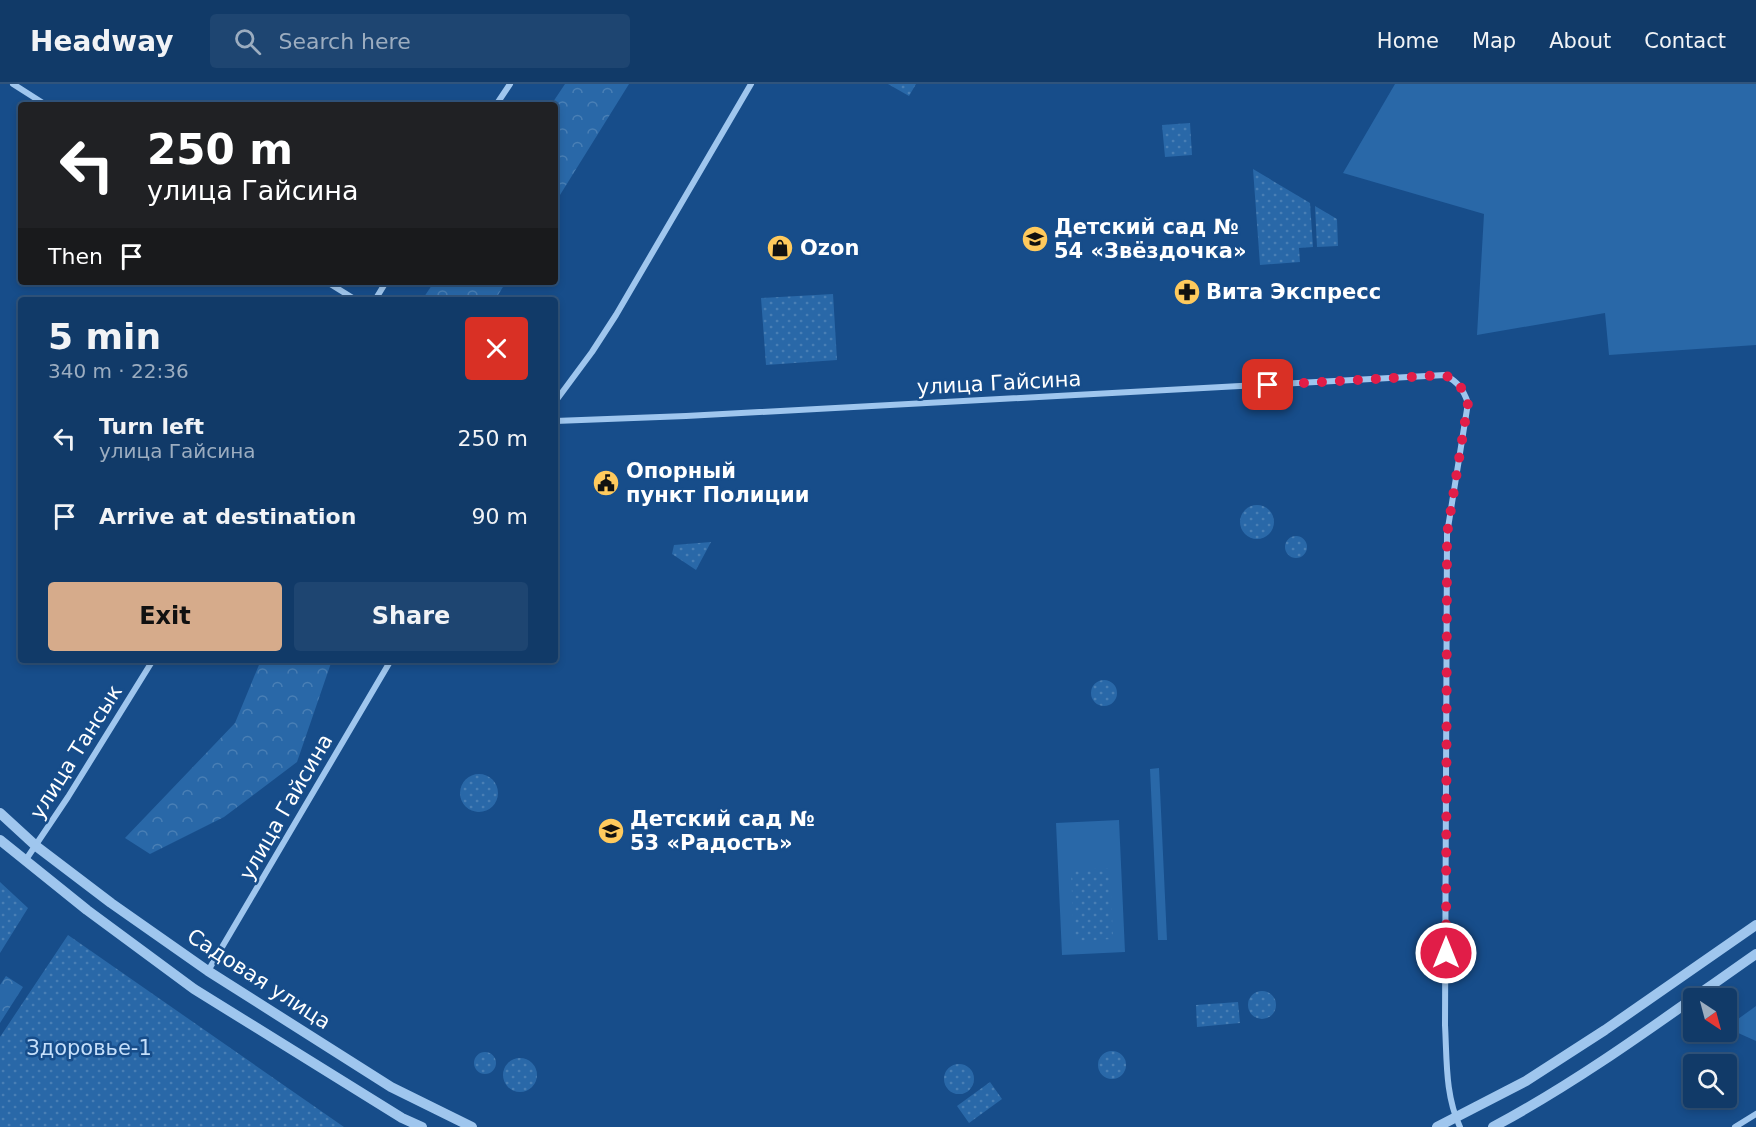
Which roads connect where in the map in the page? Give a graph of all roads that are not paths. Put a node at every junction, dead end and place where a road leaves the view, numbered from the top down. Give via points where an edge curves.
1 (13, 84) edge
2 (510, 84) edge
3 (751, 84) edge
4 (41, 102) edge
5 (498, 102) edge
6 (332, 285) edge
7 (351, 297) edge
8 (558, 398) edge
9 (558, 421) edge
10 (151, 663) edge
11 (389, 663) edge
12 (0, 813) edge
13 (0, 840) edge
14 (36, 846) junction
15 (26, 861) junction
16 (1756, 925) edge
17 (1756, 954) edge
18 (208, 971) junction
19 (1756, 1114) edge
20 (1458, 1123) edge
21 (422, 1127) edge
22 (472, 1127) edge
23 (1437, 1127) edge
24 (1493, 1127) edge
25 (1735, 1127) edge

1 - 4 street
2 - 5 street
3 - 8 street via 621,309
6 - 7 street
9 - 20 street, улица Гайсина via 1445,375 1455,380 1468,403 1447,534 1445,1025 1450,1098
10 - 14 street, улица Тансык
11 - 18 street, улица Гайсина
12 - 14 street, Садовая улица
13 - 15 street, Садовая улица
14 - 15 street, улица Тансык
14 - 18 street, Садовая улица
15 - 21 street, Садовая улица via 194,989
16 - 20 street via 1563,1057
17 - 24 street via 1561,1088
18 - 22 street, Садовая улица via 391,1087
19 - 25 street
20 - 23 street

